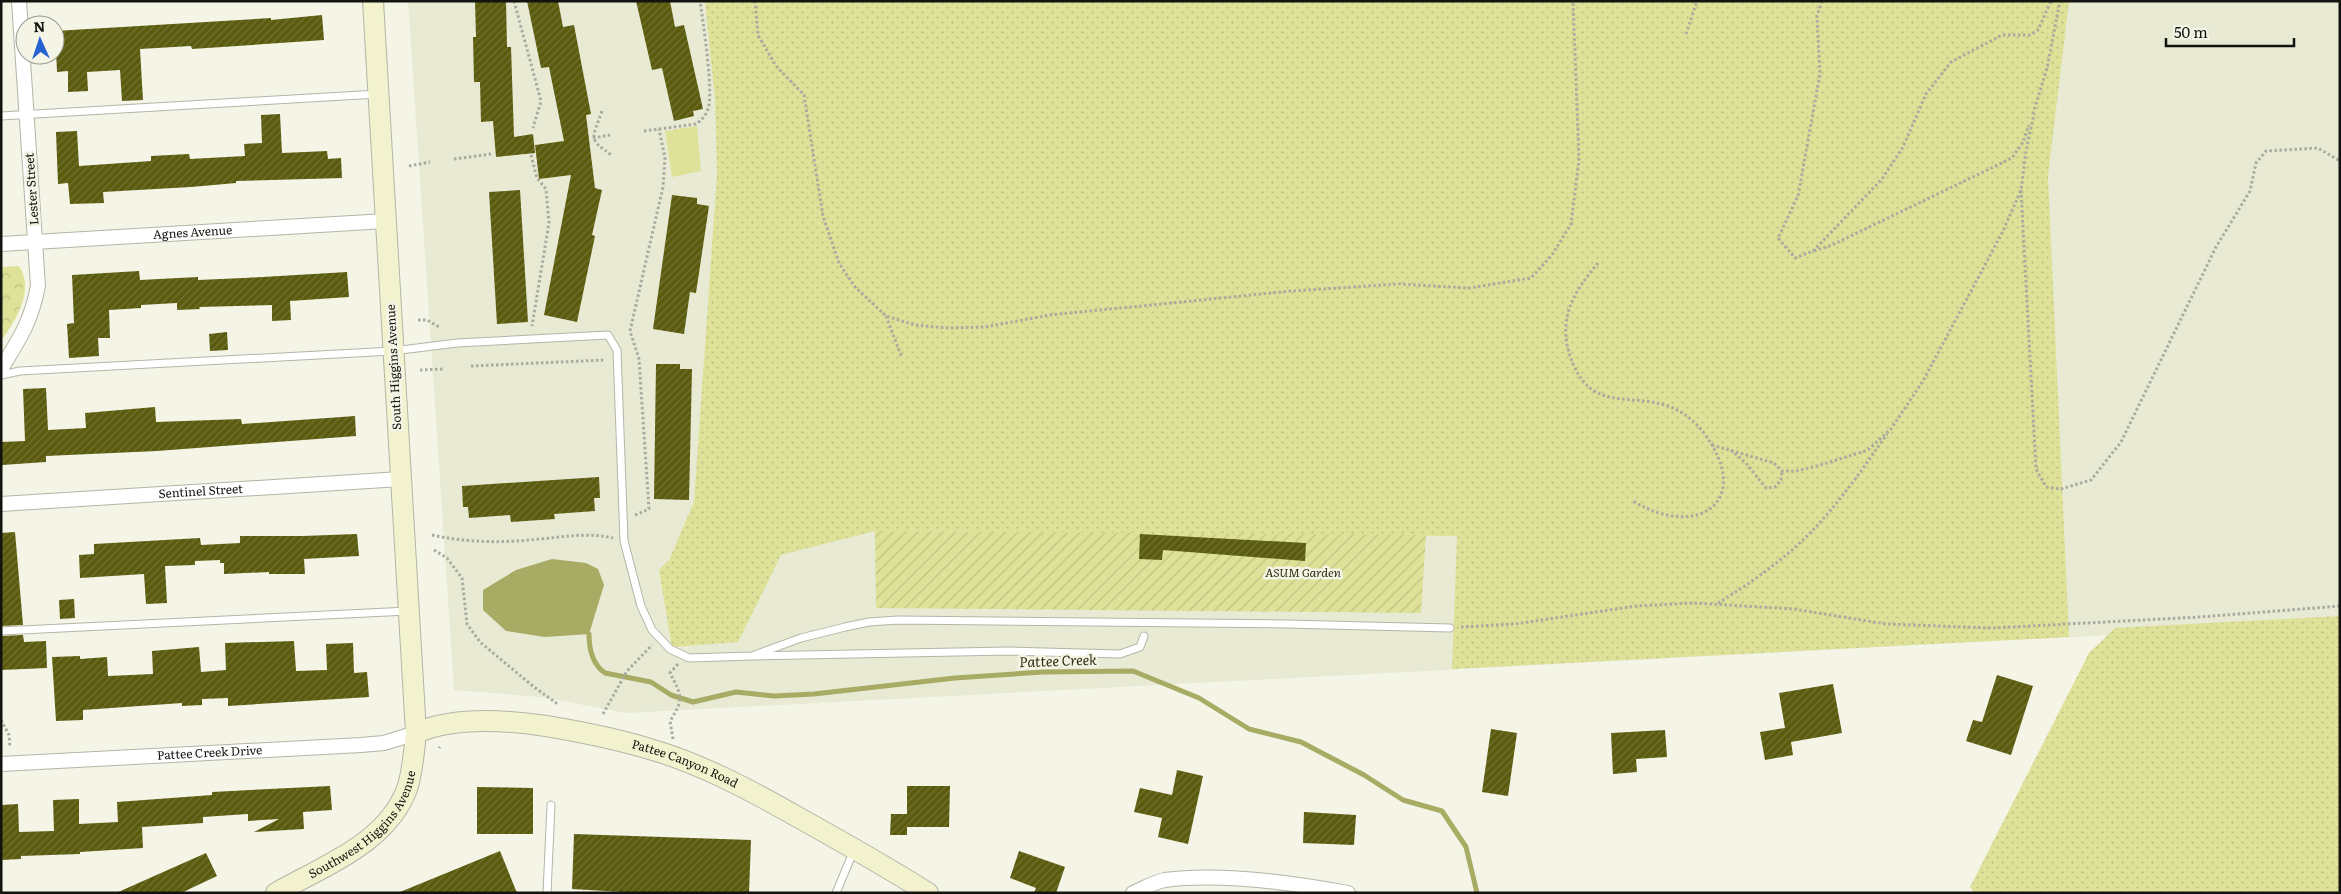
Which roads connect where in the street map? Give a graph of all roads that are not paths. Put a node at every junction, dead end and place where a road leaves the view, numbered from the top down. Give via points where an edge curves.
1 (20, 1) edge
2 (373, 1) edge
3 (378, 94) junction
4 (27, 115) junction
5 (1, 116) edge
6 (386, 221) junction
7 (36, 241) junction
8 (1, 244) edge
9 (393, 351) junction
10 (1, 369) edge
11 (1, 375) edge
12 (401, 479) junction
13 (1, 504) edge
14 (408, 611) junction
15 (1450, 628) road end
16 (1, 631) edge
17 (1144, 636) dead end
18 (752, 656) junction
19 (416, 733) junction
20 (1, 764) edge
21 (551, 805) dead end
22 (855, 848) junction
23 (277, 892) edge
24 (547, 893) edge
25 (836, 893) edge
26 (928, 893) edge
27 (1133, 893) edge
28 (1348, 893) edge

1 - 4 street, Lester Street
2 - 3 main road, South Higgins Avenue
3 - 4 lane
3 - 6 main road, South Higgins Avenue
4 - 5 lane
4 - 7 street, Lester Street
6 - 7 street, Agnes Avenue
6 - 9 main road, South Higgins Avenue
7 - 8 street, Agnes Avenue
7 - 10 street, Lester Street via 38,286 33,312
9 - 11 lane via 20,371
9 - 12 main road, South Higgins Avenue
9 - 18 lane via 457,343 608,335 617,350 624,541 641,606 660,640 689,658
12 - 13 street, Sentinel Street
12 - 14 main road, South Higgins Avenue
14 - 16 lane
14 - 19 main road, South Higgins Avenue
15 - 18 lane via 898,620 845,627 785,643
17 - 18 lane via 1140,647 1120,654 1009,651
19 - 20 street, Pattee Creek Drive via 384,743 361,745
19 - 22 main road, Pattee Canyon Road via 430,726 494,721 527,723 655,750 741,785
19 - 23 main road, Southwest Higgins Avenue via 414,764 407,787 400,803 378,831 353,850
21 - 24 lane
22 - 25 lane
22 - 26 main road, Pattee Canyon Road
27 - 28 street via 1163,880 1210,877

